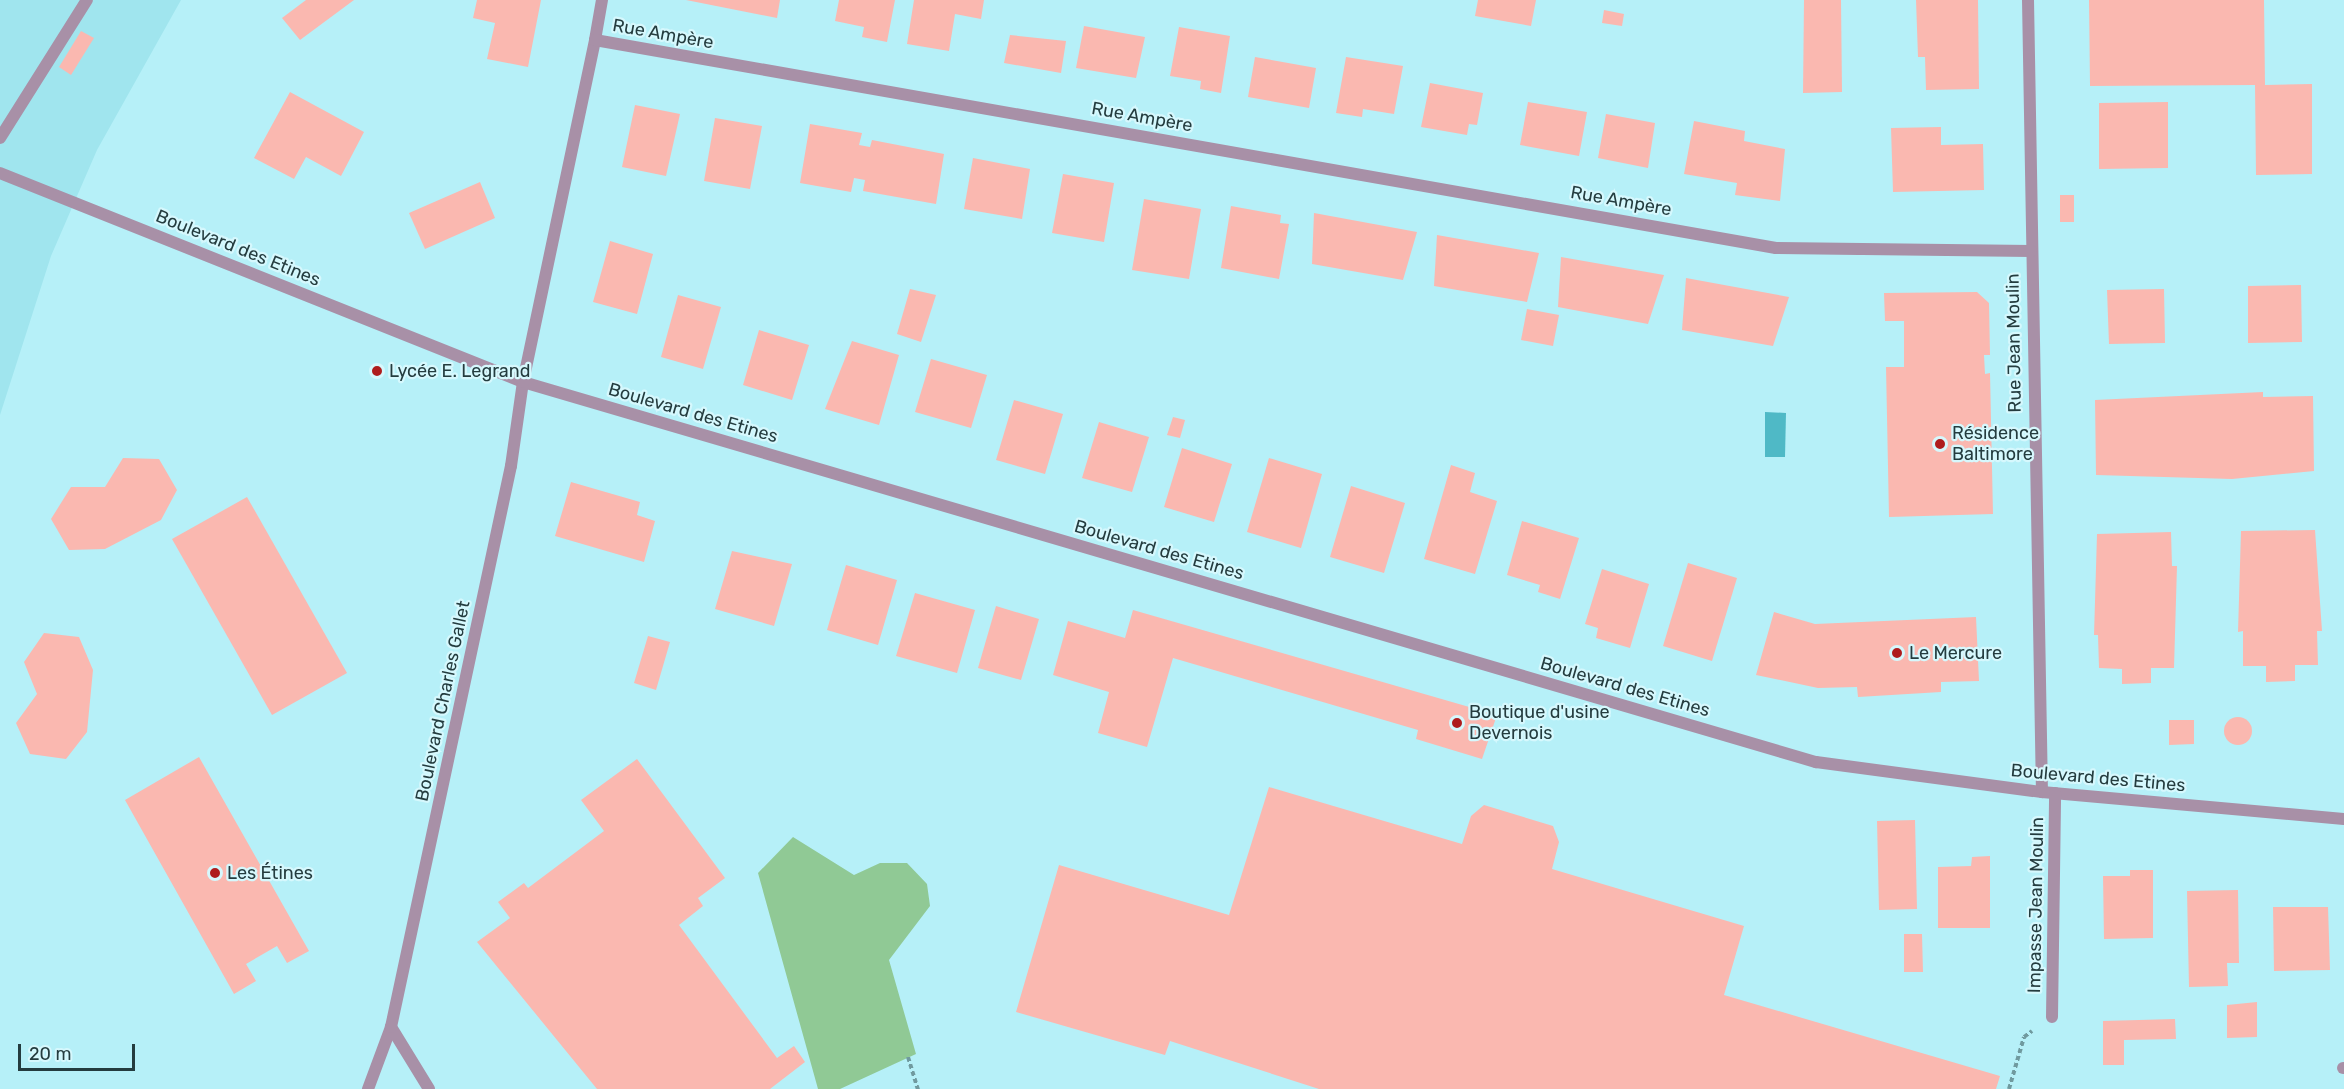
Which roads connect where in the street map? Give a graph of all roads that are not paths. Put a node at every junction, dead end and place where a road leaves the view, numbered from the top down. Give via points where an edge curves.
1 (87, 0) edge
2 (602, 0) edge
3 (2028, 0) edge
4 (595, 40) junction
5 (0, 138) edge
6 (0, 173) edge
7 (2031, 251) junction
8 (523, 382) junction
9 (2042, 792) junction
10 (2055, 794) junction
11 (2344, 819) edge
12 (2052, 1017) road end
13 (391, 1027) junction
14 (368, 1089) edge
15 (429, 1089) edge

1 - 5 street
2 - 4 street
3 - 7 street, Rue Jean Moulin
4 - 7 street, Rue Ampère via 1776,248
4 - 8 street, Rue Ampère
6 - 8 street, Boulevard des Etines
7 - 9 street, Rue Jean Moulin
8 - 9 street, Boulevard des Etines via 1816,762
8 - 13 street, Boulevard Charles Gallet via 511,466
9 - 10 street, Boulevard des Etines
10 - 11 street, Boulevard des Etines
10 - 12 street, Impasse Jean Moulin
13 - 14 street, Boulevard Charles Gallet
13 - 15 street

